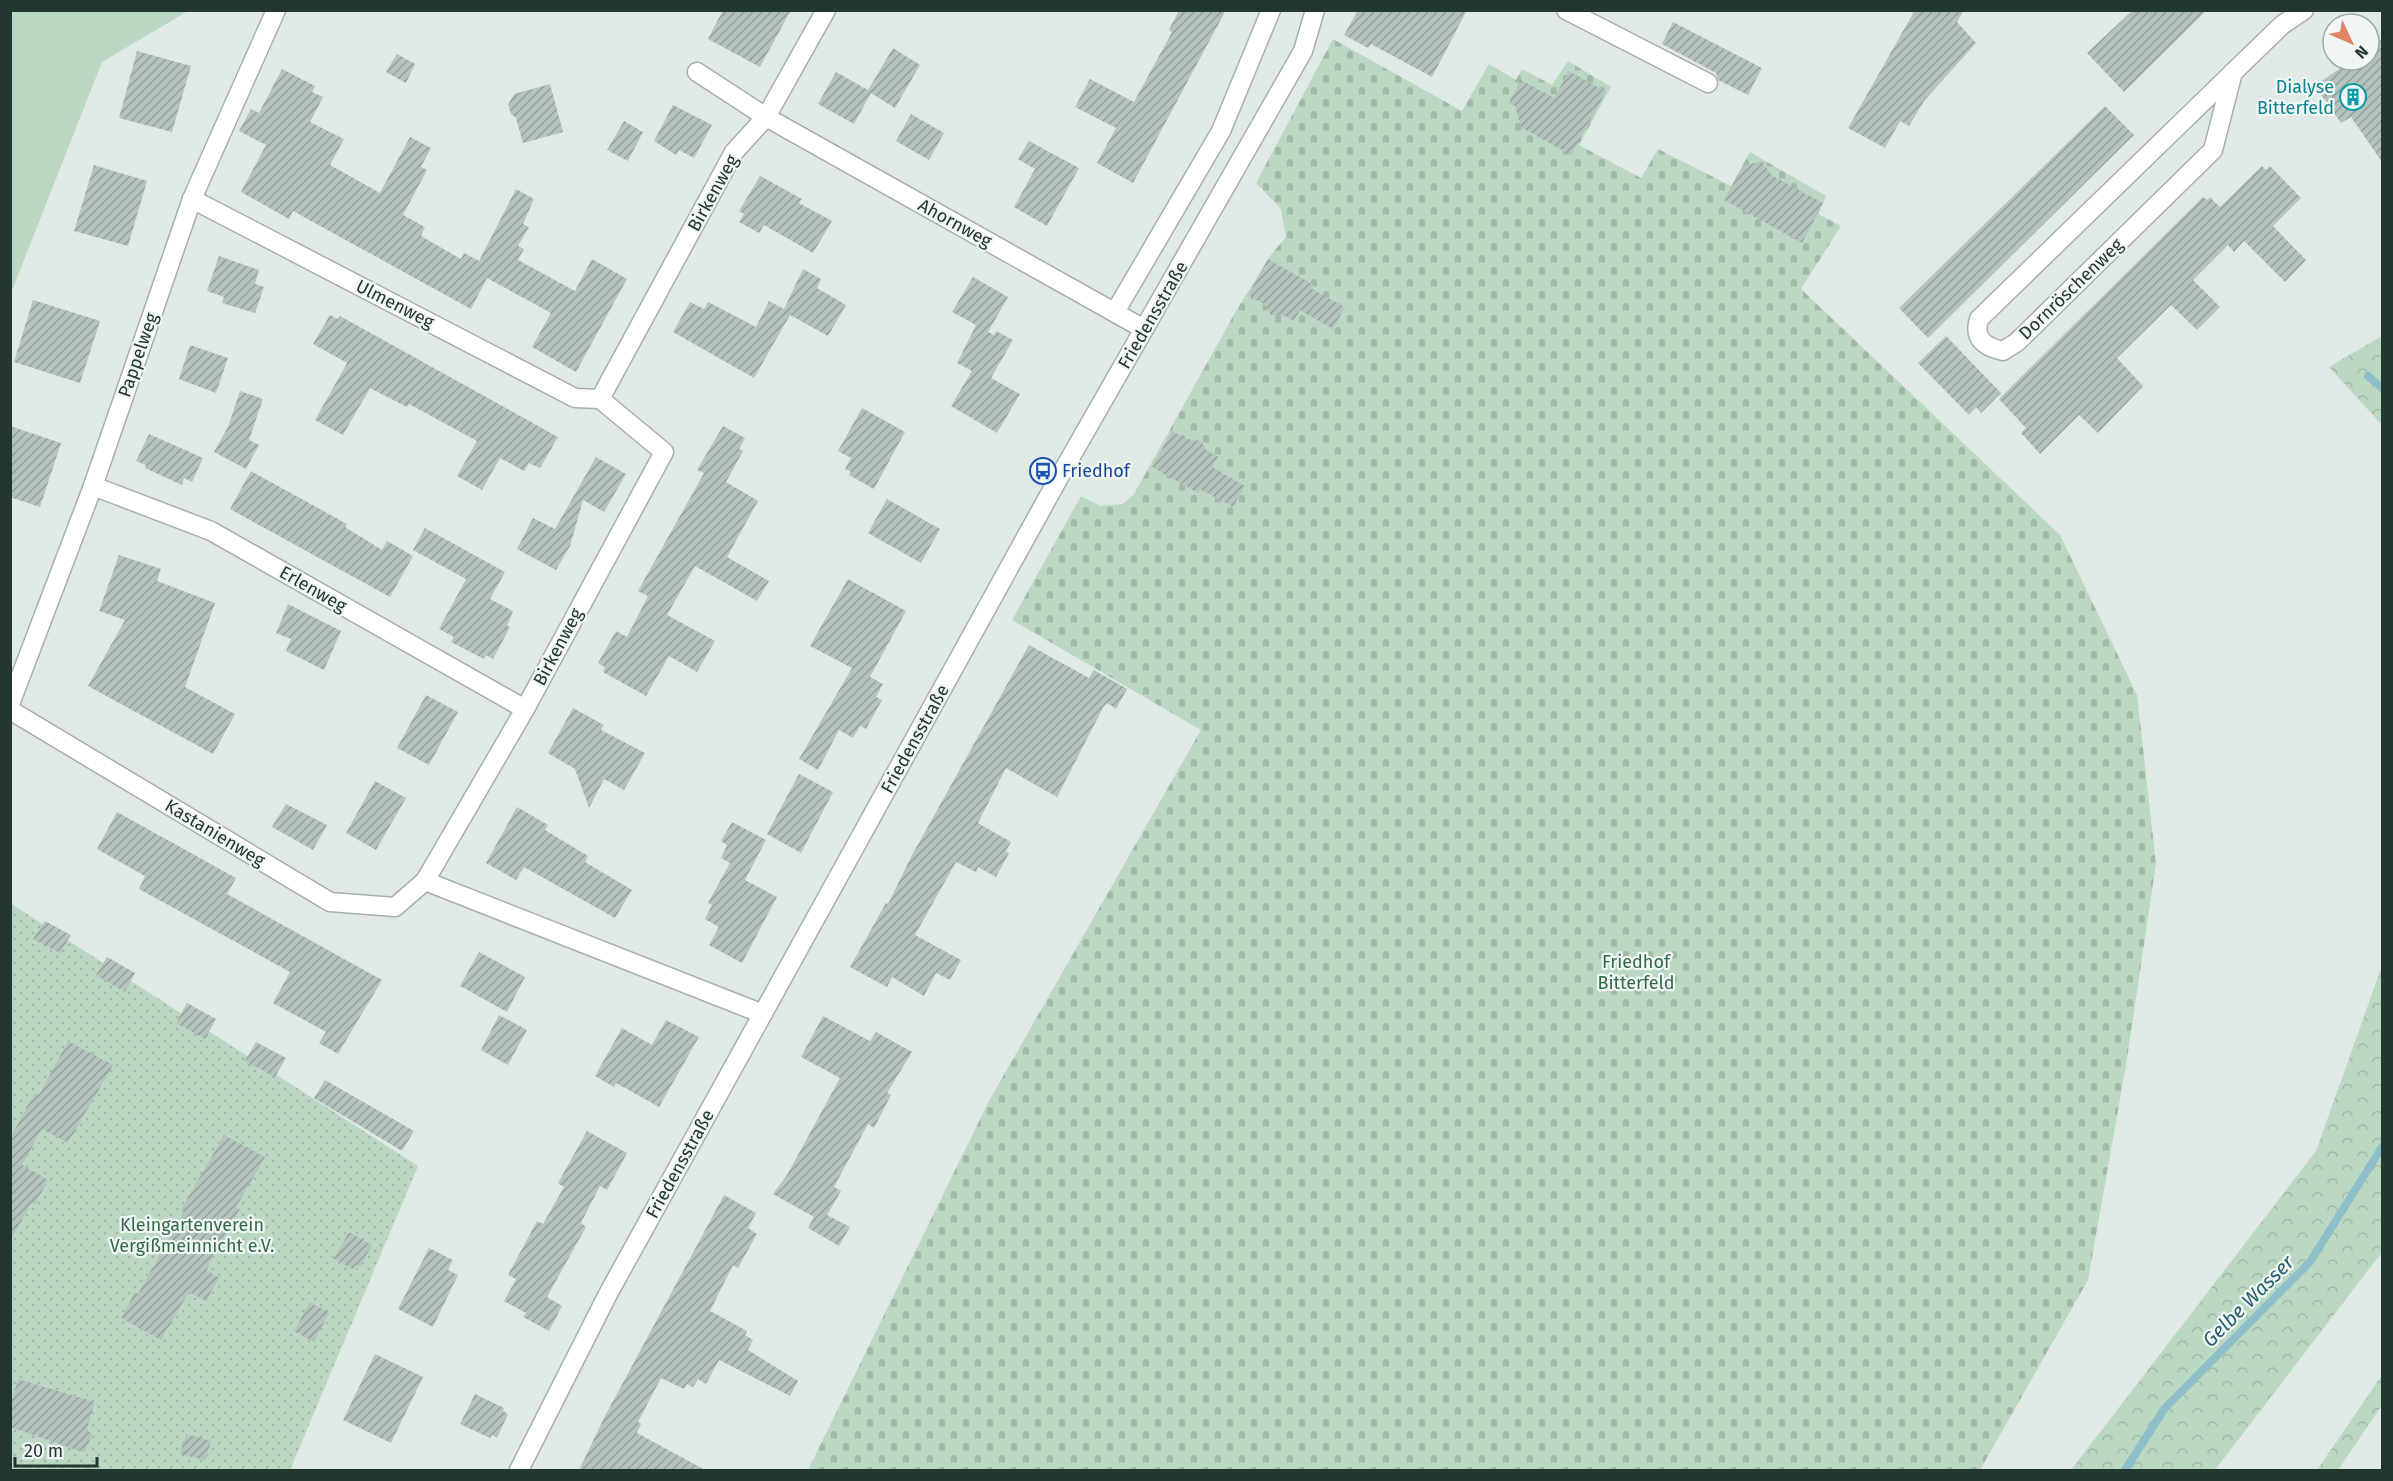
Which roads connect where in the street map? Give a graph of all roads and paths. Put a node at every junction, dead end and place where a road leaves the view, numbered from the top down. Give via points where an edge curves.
1 (276, 10) edge
2 (826, 10) edge
3 (1271, 10) edge
4 (1315, 10) edge
5 (1566, 10) edge
6 (2304, 10) edge
7 (697, 72) dead end
8 (2233, 72) junction
9 (1707, 83) dead end
10 (766, 117) junction
11 (192, 199) junction
12 (1115, 312) junction
13 (1144, 329) junction
14 (600, 399) junction
15 (93, 486) junction
16 (10, 704) edge
17 (525, 709) junction
18 (10, 710) edge
19 (425, 881) junction
20 (763, 1014) junction
21 (519, 1470) edge

1 - 11 street, Pappelweg
2 - 10 street
3 - 12 street, Friedensstraße via 1221,131
4 - 13 street, Friedensstraße via 1303,51
5 - 9 street
6 - 8 street, Dornröschenweg via 2282,25
7 - 10 street, Ahornweg
8 - 8 street, Dornröschenweg via 1979,320 1976,329 1987,348 2002,351 2017,342 2213,150
10 - 12 street, Ahornweg
10 - 14 street, Birkenweg via 734,152
11 - 14 street, Ulmenweg via 575,398
11 - 15 street, Pappelweg
12 - 13 street, Ahornweg
13 - 20 street, Friedensstraße
14 - 17 street, Birkenweg via 664,452
15 - 16 street, Pappelweg
15 - 17 street, Erlenweg via 211,531
17 - 19 street, Birkenweg
18 - 19 street, Kastanienweg via 330,902 395,907
19 - 20 street
20 - 21 street, Friedensstraße via 608,1294

